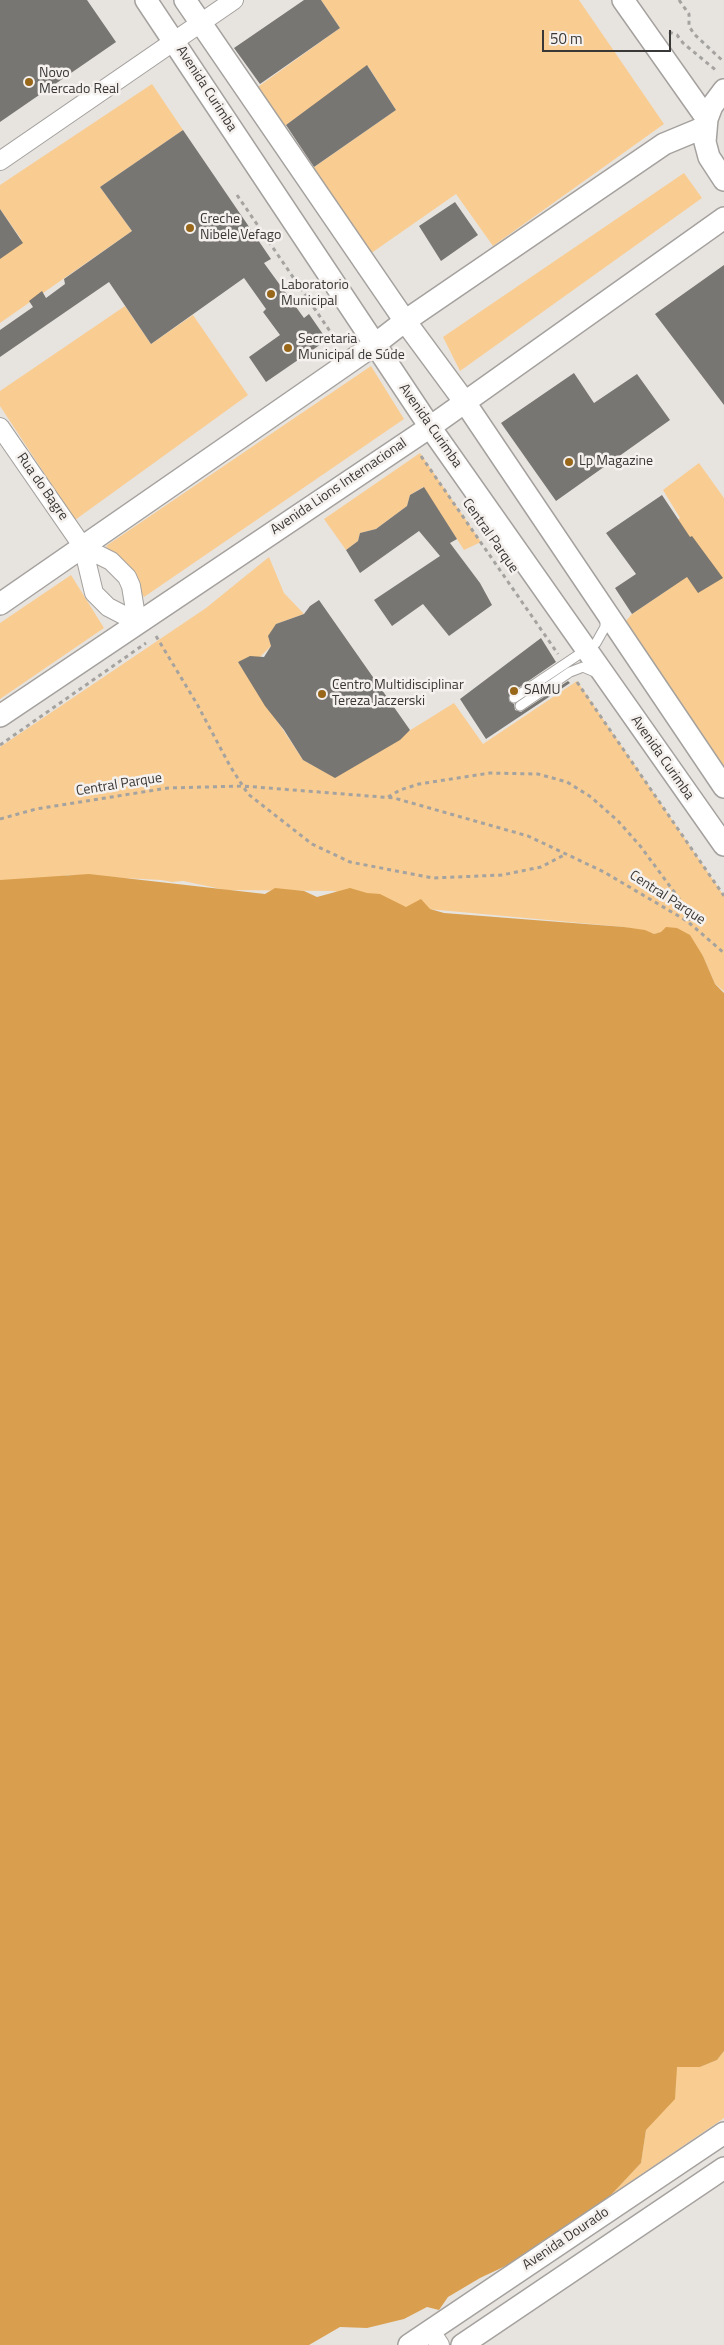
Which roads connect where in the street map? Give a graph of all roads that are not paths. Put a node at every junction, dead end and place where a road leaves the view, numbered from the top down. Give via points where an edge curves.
1 (146, 0) edge
2 (185, 0) edge
3 (234, 0) edge
4 (623, 0) edge
5 (201, 23) junction
6 (174, 41) junction
7 (724, 90) edge
8 (706, 123) junction
9 (0, 161) edge
10 (724, 180) edge
11 (724, 218) edge
12 (405, 321) junction
13 (374, 345) junction
14 (464, 401) junction
15 (0, 427) edge
16 (430, 427) junction
17 (83, 548) junction
18 (0, 604) edge
19 (602, 606) junction
20 (137, 622) junction
21 (586, 649) junction
22 (567, 668) junction
23 (611, 685) junction
24 (514, 698) dead end
25 (520, 706) dead end
26 (0, 716) edge
27 (724, 787) edge
28 (724, 845) edge
29 (724, 2133) edge
30 (724, 2168) edge
31 (435, 2338) edge
32 (408, 2345) edge
33 (462, 2345) edge

1 - 6 street, Avenida Curimba
2 - 5 street
3 - 5 street
4 - 8 street
5 - 6 street
5 - 12 street
6 - 9 street
6 - 13 street, Avenida Curimba
7 - 8 street via 712,106
8 - 10 street via 705,142 709,157
8 - 12 street via 664,144
11 - 14 street, Avenida Lions Internacional
12 - 13 street
12 - 14 street
13 - 16 street, Avenida Curimba
13 - 17 street
14 - 16 street, Avenida Lions Internacional
14 - 19 street
15 - 17 street, Rua do Bagre
16 - 20 street, Avenida Lions Internacional
16 - 21 street, Avenida Curimba
17 - 18 street
17 - 20 street, Rua do Bagre via 91,585 100,601
17 - 20 street via 111,561 126,576 131,586
19 - 21 lane via 605,627 596,643
19 - 27 street
20 - 26 street, Avenida Lions Internacional
21 - 22 lane
21 - 23 street, Avenida Curimba
22 - 23 lane via 592,670
22 - 24 lane
22 - 25 lane
23 - 28 street, Avenida Curimba
29 - 31 street, Avenida Dourado
30 - 33 street
31 - 32 street, Avenida Dourado

